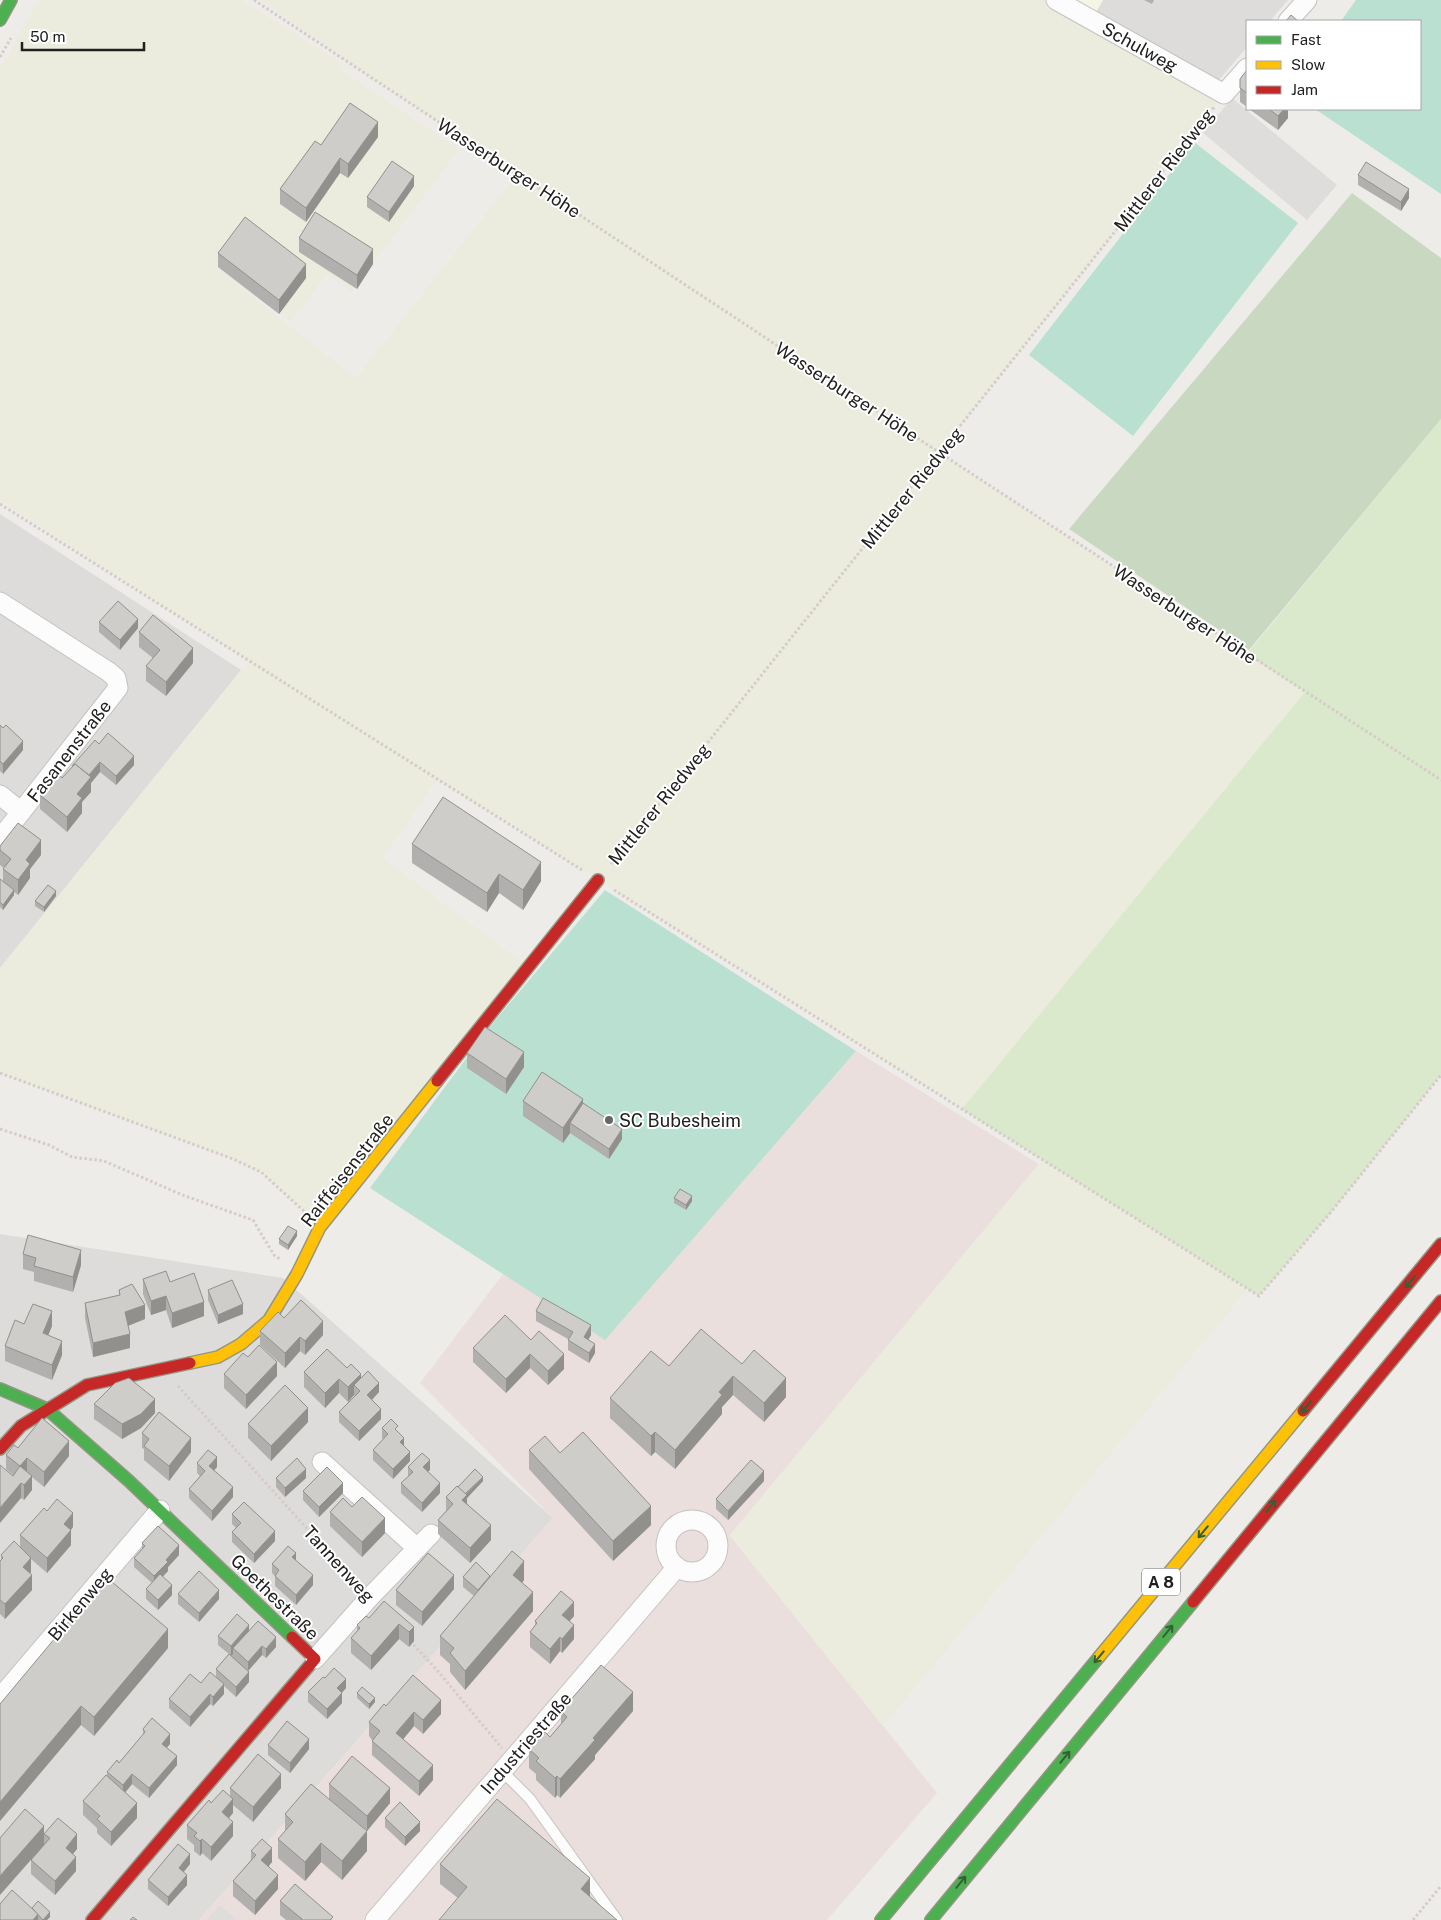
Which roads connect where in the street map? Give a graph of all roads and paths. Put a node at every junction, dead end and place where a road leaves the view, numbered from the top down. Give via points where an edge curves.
1 (11, 0) edge
2 (254, 0) edge
3 (1056, 0) edge
4 (1307, 0) edge
5 (0, 20) edge
6 (1289, 20) edge
7 (1246, 69) edge
8 (1224, 94) junction
9 (940, 453) junction
10 (0, 504) edge
11 (0, 602) edge
12 (1441, 780) edge
13 (0, 795) edge
14 (21, 812) junction
15 (0, 839) edge
16 (598, 880) junction
17 (0, 1073) edge
18 (1441, 1075) edge
19 (0, 1129) edge
20 (320, 1227) junction
21 (1441, 1244) edge
22 (297, 1274) junction
23 (1441, 1301) edge
24 (163, 1369) junction
25 (0, 1389) edge
26 (47, 1409) junction
27 (0, 1450) edge
28 (322, 1462) dead end
29 (160, 1510) junction
30 (431, 1534) dead end
31 (417, 1548) junction
32 (677, 1567) dead end
33 (369, 1598) junction
34 (409, 1640) edge
35 (315, 1659) junction
36 (0, 1698) edge
37 (507, 1765) junction
38 (1441, 1886) edge
39 (92, 1920) edge
40 (375, 1920) edge
41 (617, 1920) edge
42 (881, 1920) edge
43 (930, 1920) edge
44 (1413, 1920) edge

1 - 5 main road
2 - 9 path, Wasserburger Höhe
3 - 8 street, Schulweg
4 - 6 street
7 - 8 street
8 - 9 path, Mittlerer Riedweg
9 - 12 path, Wasserburger Höhe
9 - 16 path, Mittlerer Riedweg
10 - 16 path
11 - 14 street, Fasanenstraße via 109,672 116,678 118,688
13 - 14 street
14 - 15 street
16 - 18 path via 1260,1296
16 - 20 main road, Raiffeisenstraße
17 - 20 path via 261,1172
19 - 22 path via 49,1145 72,1157 104,1161 185,1196 253,1220 274,1254
20 - 22 main road, Raiffeisenstraße
21 -> 42 main road, A 8
22 - 24 main road, Raiffeisenstraße via 269,1320 241,1344 218,1358
43 -> 23 main road, A 8
24 - 26 main road, Raiffeisenstraße via 87,1386
24 - 33 path, Tannenweg
25 - 26 main road, Goethestraße
26 - 27 main road, Raiffeisenstraße via 21,1426
26 - 29 main road, Goethestraße
28 - 31 street
29 - 35 main road, Goethestraße
29 - 36 street, Birkenweg
30 - 31 street
31 - 33 street
32 - 37 street, Industriestraße
33 - 35 street
34 - 37 path via 436,1669
35 - 39 main road, Goethestraße
37 - 40 street, Industriestraße
37 - 41 lane
38 - 44 path

